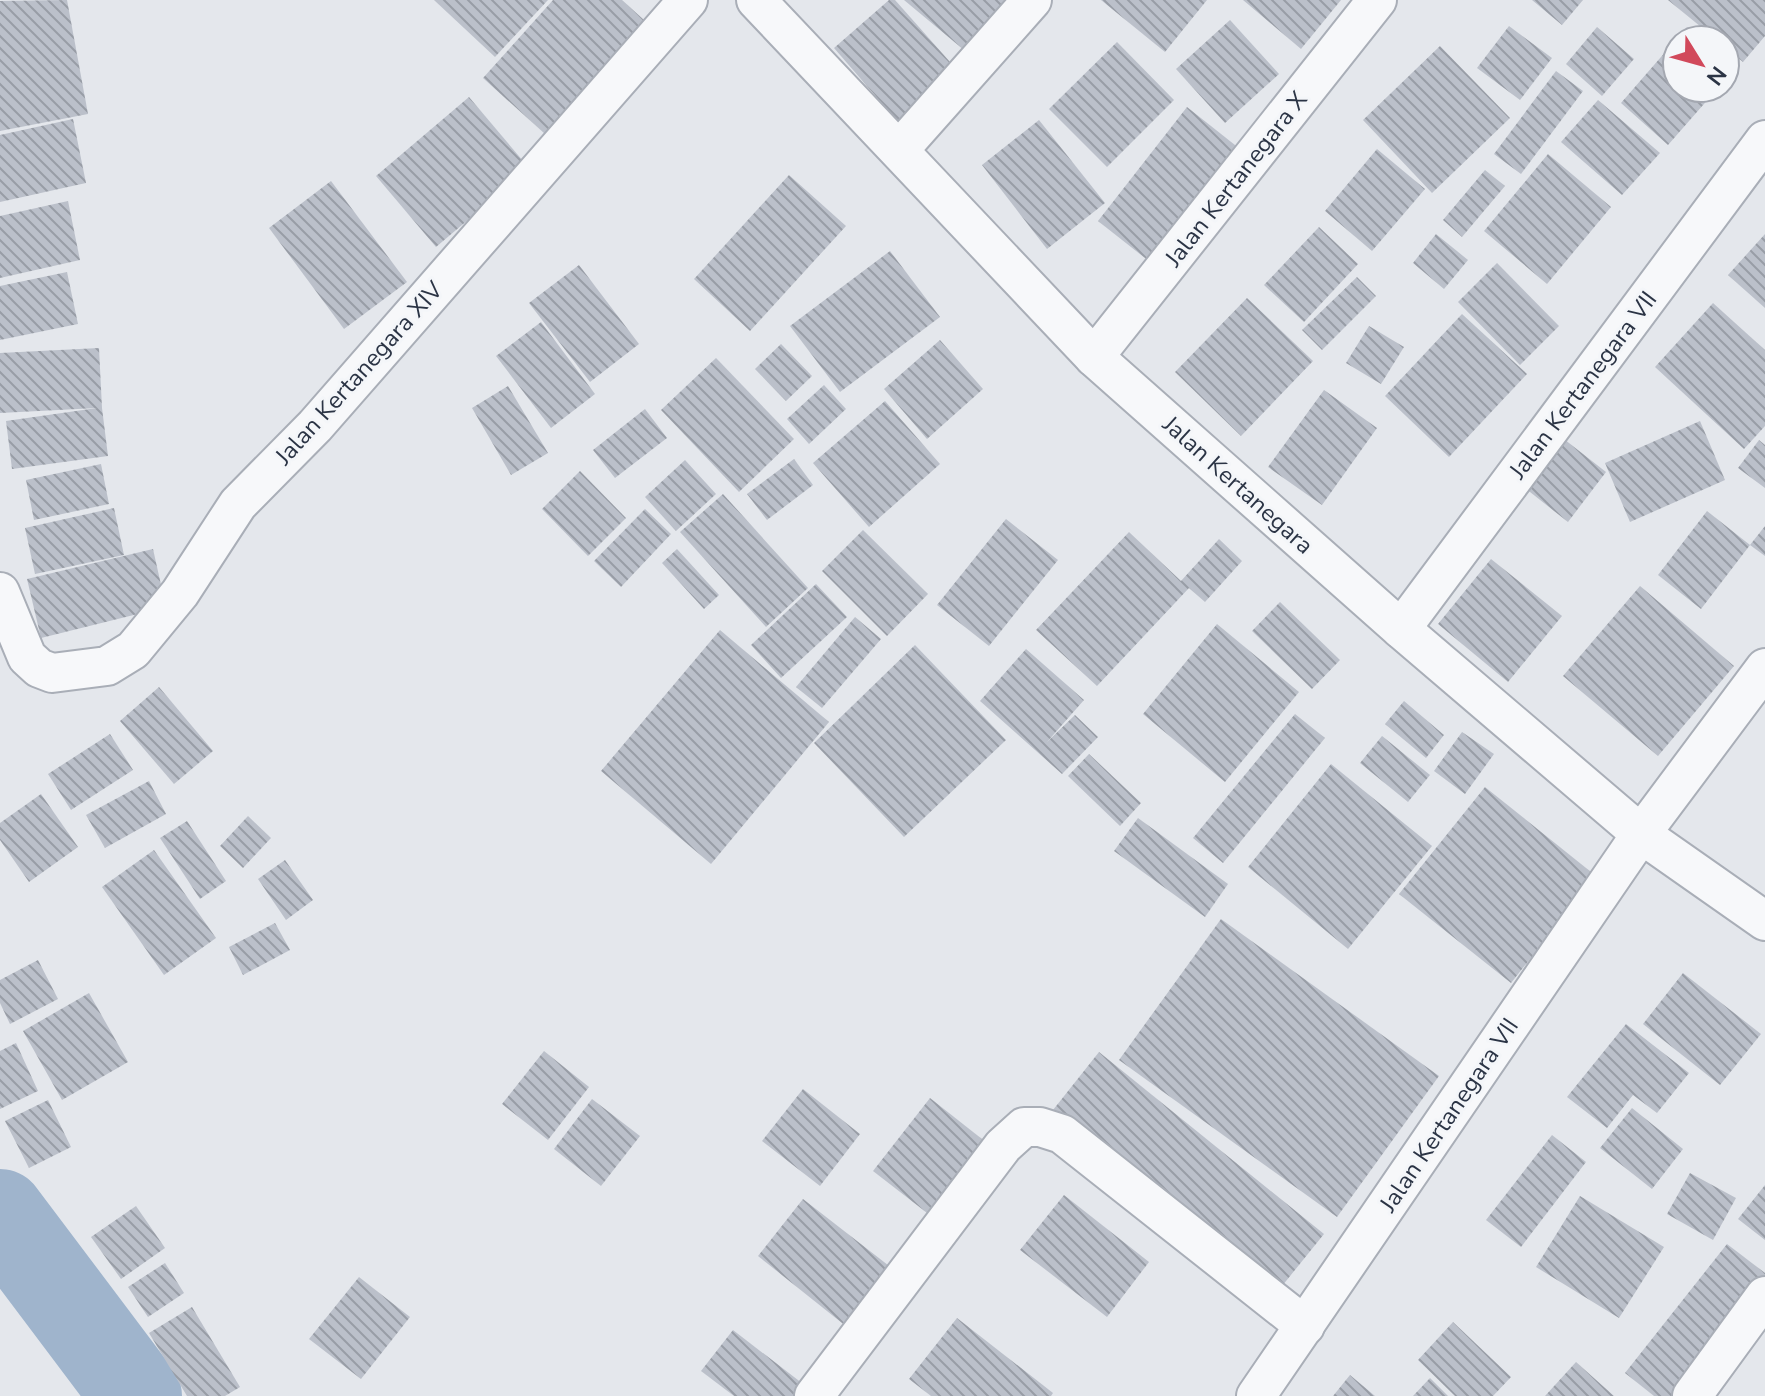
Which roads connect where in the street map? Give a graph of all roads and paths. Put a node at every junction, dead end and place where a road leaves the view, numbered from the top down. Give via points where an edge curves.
1 (688, 0) edge
2 (756, 0) edge
3 (1032, 0) edge
4 (1377, 0) edge
5 (1765, 140) edge
6 (899, 150) junction
7 (1094, 357) junction
8 (0, 592) edge
9 (1401, 629) junction
10 (1765, 668) edge
11 (1641, 834) junction
12 (1765, 921) edge
13 (1765, 1296) edge
14 (1305, 1326) junction
15 (814, 1396) edge
16 (1256, 1396) edge
17 (1692, 1396) edge

1 - 8 street, Jalan Kertanegara XIV via 315,426 238,504 180,593 133,650 107,666 52,673 39,668 27,657
2 - 6 street, Jalan Kertanegara
3 - 6 street
4 - 7 street, Jalan Kertanegara X
5 - 9 street, Jalan Kertanegara VII
6 - 7 street, Jalan Kertanegara
7 - 9 street, Jalan Kertanegara
9 - 11 street, Jalan Kertanegara
10 - 11 street, Jalan Kertanegara VII
11 - 12 street, Jalan Kertanegara
11 - 14 street, Jalan Kertanegara VII
13 - 17 street
14 - 15 street via 1062,1134 1024,1127 1003,1146
14 - 16 street, Jalan Kertanegara VII

